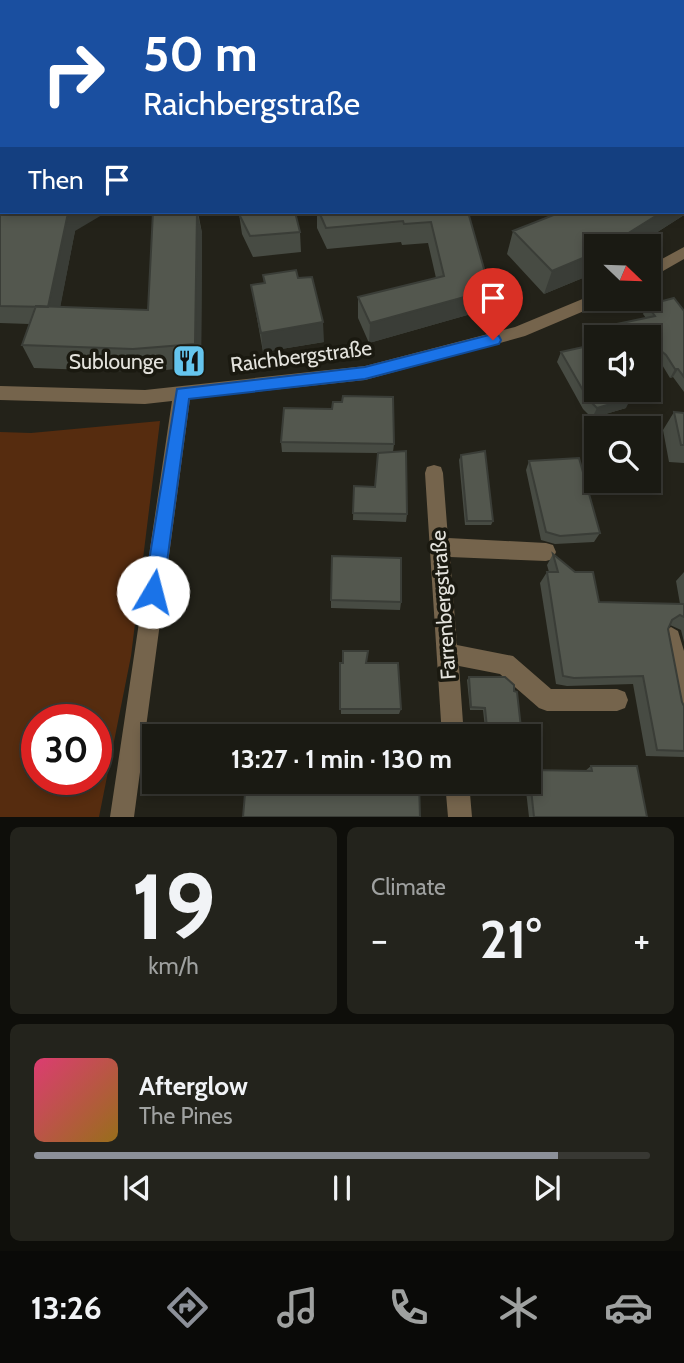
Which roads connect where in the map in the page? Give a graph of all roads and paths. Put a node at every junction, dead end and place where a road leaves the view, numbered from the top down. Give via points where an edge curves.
1 (684, 252) edge
2 (662, 265) edge
3 (584, 304) edge
4 (0, 393) edge
5 (182, 394) junction
6 (435, 473) dead end
7 (439, 547) junction
8 (546, 552) dead end
9 (671, 638) edge
10 (445, 653) junction
11 (617, 700) dead end
12 (684, 708) edge
13 (452, 724) edge
14 (458, 794) edge
15 (122, 817) edge
16 (460, 817) edge

1 - 2 street
3 - 5 street, Raichbergstraße via 519,332 395,366 317,380
4 - 5 street, Raichbergstraße
5 - 15 street
6 - 7 street, Farrenbergstraße
7 - 8 street
7 - 10 street, Farrenbergstraße
9 - 12 street
10 - 11 street via 505,664 547,700
10 - 13 street, Farrenbergstraße
14 - 16 street

